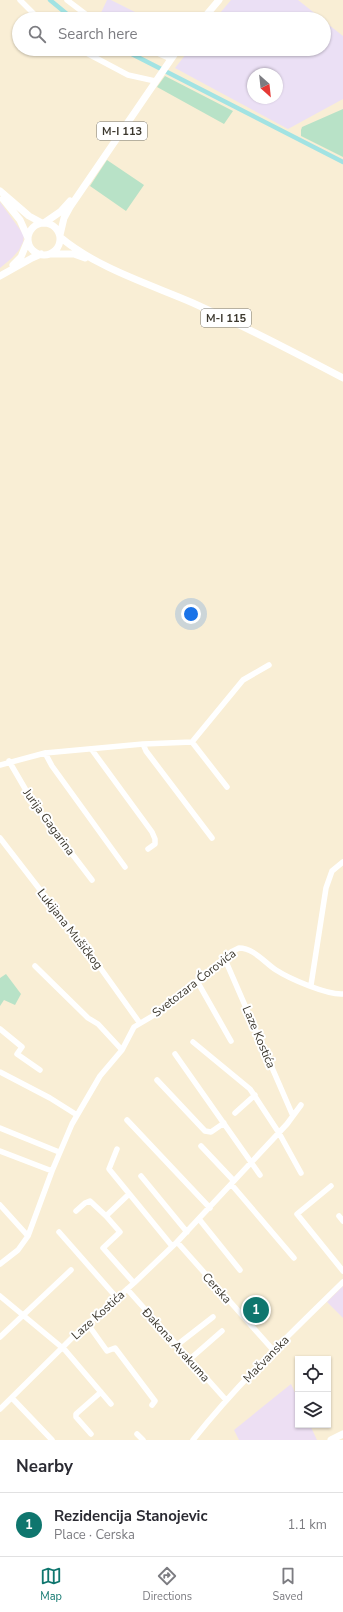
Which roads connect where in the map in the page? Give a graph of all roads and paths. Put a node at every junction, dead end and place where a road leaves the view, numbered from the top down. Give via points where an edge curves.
1 (20, 0) edge
2 (67, 0) edge
3 (218, 0) edge
4 (32, 12) edge
5 (83, 12) edge
6 (209, 12) edge
7 (92, 56) edge
8 (159, 56) edge
9 (173, 56) edge
10 (169, 62) junction
11 (156, 79) junction
12 (85, 185) junction
13 (0, 191) edge
14 (0, 196) edge
15 (43, 223) junction
16 (60, 236) junction
17 (28, 239) junction
18 (41, 254) junction
19 (50, 254) junction
20 (106, 265) junction
21 (0, 276) edge
22 (343, 378) edge
23 (268, 665) dead end
24 (192, 742) junction
25 (143, 744) junction
26 (92, 750) junction
27 (45, 753) junction
28 (9, 762) junction
29 (0, 765) edge
30 (227, 787) dead end
31 (0, 838) edge
32 (212, 838) dead end
33 (148, 849) dead end
34 (343, 862) edge
35 (125, 867) dead end
36 (92, 880) dead end
37 (224, 957) junction
38 (35, 966) dead end
39 (197, 981) junction
40 (311, 985) junction
41 (343, 994) edge
42 (139, 1022) junction
43 (0, 1030) edge
44 (231, 1041) dead end
45 (193, 1042) dead end
46 (122, 1050) junction
47 (175, 1054) dead end
48 (40, 1070) dead end
49 (0, 1072) edge
50 (157, 1080) dead end
51 (254, 1095) junction
52 (301, 1105) dead end
53 (235, 1113) dead end
54 (77, 1115) junction
55 (293, 1116) junction
56 (127, 1120) dead end
57 (224, 1123) junction
58 (0, 1128) edge
59 (279, 1133) junction
60 (201, 1146) dead end
61 (118, 1149) dead end
62 (0, 1151) edge
63 (60, 1152) junction
64 (251, 1163) junction
65 (52, 1171) junction
66 (301, 1173) dead end
67 (260, 1175) dead end
68 (141, 1176) dead end
69 (233, 1182) junction
70 (331, 1186) dead end
71 (129, 1194) junction
72 (0, 1205) edge
73 (210, 1208) junction
74 (76, 1211) dead end
75 (106, 1216) junction
76 (199, 1219) junction
77 (59, 1232) dead end
78 (187, 1232) junction
79 (28, 1236) junction
80 (174, 1244) junction
81 (294, 1258) dead end
82 (0, 1264) edge
83 (71, 1270) dead end
84 (240, 1270) dead end
85 (343, 1271) edge
86 (343, 1282) edge
87 (134, 1283) junction
88 (127, 1289) junction
89 (117, 1298) junction
90 (1, 1299) edge
91 (23, 1315) junction
92 (213, 1317) dead end
93 (87, 1323) junction
94 (222, 1331) dead end
95 (0, 1337) edge
96 (177, 1345) junction
97 (62, 1348) junction
98 (274, 1351) junction
99 (190, 1360) junction
100 (101, 1392) junction
101 (12, 1398) junction
102 (226, 1400) junction
103 (111, 1404) dead end
104 (152, 1405) dead end
105 (0, 1410) edge
106 (91, 1434) dead end
107 (137, 1434) dead end
108 (343, 1434) edge
109 (52, 1440) edge
110 (143, 1440) edge
111 (193, 1440) edge
112 (331, 1440) edge

1 - 4 street
2 - 5 street
3 - 6 main road
7 - 11 street via 128,75
8 - 10 street
9 - 10 main road, M-I 113
10 - 11 main road, M-I 113
11 - 12 main road, M-I 113
12 - 15 main road, M-I 113 via 60,212
12 - 16 main road, M-I 113 via 64,218
13 - 15 main road, M-I 115 via 29,216
14 - 17 main road via 20,220
15 - 16 main road, M-I 115 via 54,226
15 - 17 main road via 34,227
16 - 19 main road via 58,247
16 - 20 main road, M-I 115 via 71,246
17 - 18 main road via 32,250
17 - 21 main road via 20,257
18 - 19 main road, M-I 115
18 - 21 main road
19 - 20 main road, M-I 115 via 74,254
20 - 22 main road, M-I 115 via 233,321
23 - 24 street via 243,680
24 - 25 street
24 - 30 street
25 - 26 street
25 - 32 street
26 - 27 street
26 - 33 street via 152,832 155,844
27 - 28 street
27 - 35 street
28 - 29 street
28 - 36 street, Jurija Gagarina via 34,804
31 - 42 street, Lukijana Mušičkog
34 - 40 street via 332,871 326,888
37 - 39 street, Svetozara Ćorovića
37 - 40 street, Svetozara Ćorovića via 240,948 247,949 277,971
37 - 55 street, Laze Kostića
38 - 46 street via 88,1018 98,1024
39 - 42 street, Svetozara Ćorovića via 166,1008
39 - 44 street
40 - 41 street, Svetozara Ćorovića via 327,993
42 - 46 street, Svetozara Ćorovića
43 - 48 street via 22,1047 18,1054
45 - 51 street
46 - 54 street, Svetozara Ćorovića via 100,1076
47 - 57 street
49 - 54 street
50 - 57 street via 205,1131 211,1132
51 - 53 street
51 - 59 street
52 - 55 street, Laze Kostića
54 - 63 street, Svetozara Ćorovića
55 - 59 street, Laze Kostića
56 - 73 street
57 - 64 street
58 - 63 street
59 - 64 street, Laze Kostića
59 - 66 street
60 - 69 street
61 - 71 street via 109,1169
62 - 65 street
63 - 65 street, Svetozara Ćorovića
64 - 67 street
64 - 69 street, Laze Kostića
65 - 79 street, Svetozara Ćorovića
68 - 78 street
69 - 73 street, Laze Kostića
69 - 81 street
70 - 85 street via 297,1214
71 - 75 street
71 - 80 street
72 - 79 street
73 - 76 street, Laze Kostića
74 - 75 street via 90,1201
75 - 87 street, Laze Kostića via 120,1232 103,1248
76 - 78 street, Laze Kostića
76 - 84 street
77 - 89 street
78 - 80 street, Laze Kostića
79 - 82 street, Svetozara Ćorovića via 18,1250
80 - 87 street, Laze Kostića
80 - 98 street, Cerska
83 - 91 street
86 - 98 street, Mačvanska
87 - 88 street, Laze Kostića
88 - 89 street, Laze Kostića
88 - 96 street, Đakona Avakuma
89 - 93 street, Laze Kostića
90 - 91 street, Laze Kostića
91 - 95 street
91 - 97 street, Laze Kostića
92 - 96 street
93 - 97 street, Laze Kostića
93 - 104 street via 107,1351 115,1348 155,1401
94 - 99 street
96 - 99 street, Đakona Avakuma
97 - 100 street
97 - 101 street, Laze Kostića
98 - 102 street, Mačvanska
99 - 102 street, Đakona Avakuma
100 - 103 street
100 - 106 street via 76,1414
101 - 105 street, Laze Kostića
101 - 109 street
102 - 111 street, Mačvanska
107 - 110 street
108 - 112 main road

